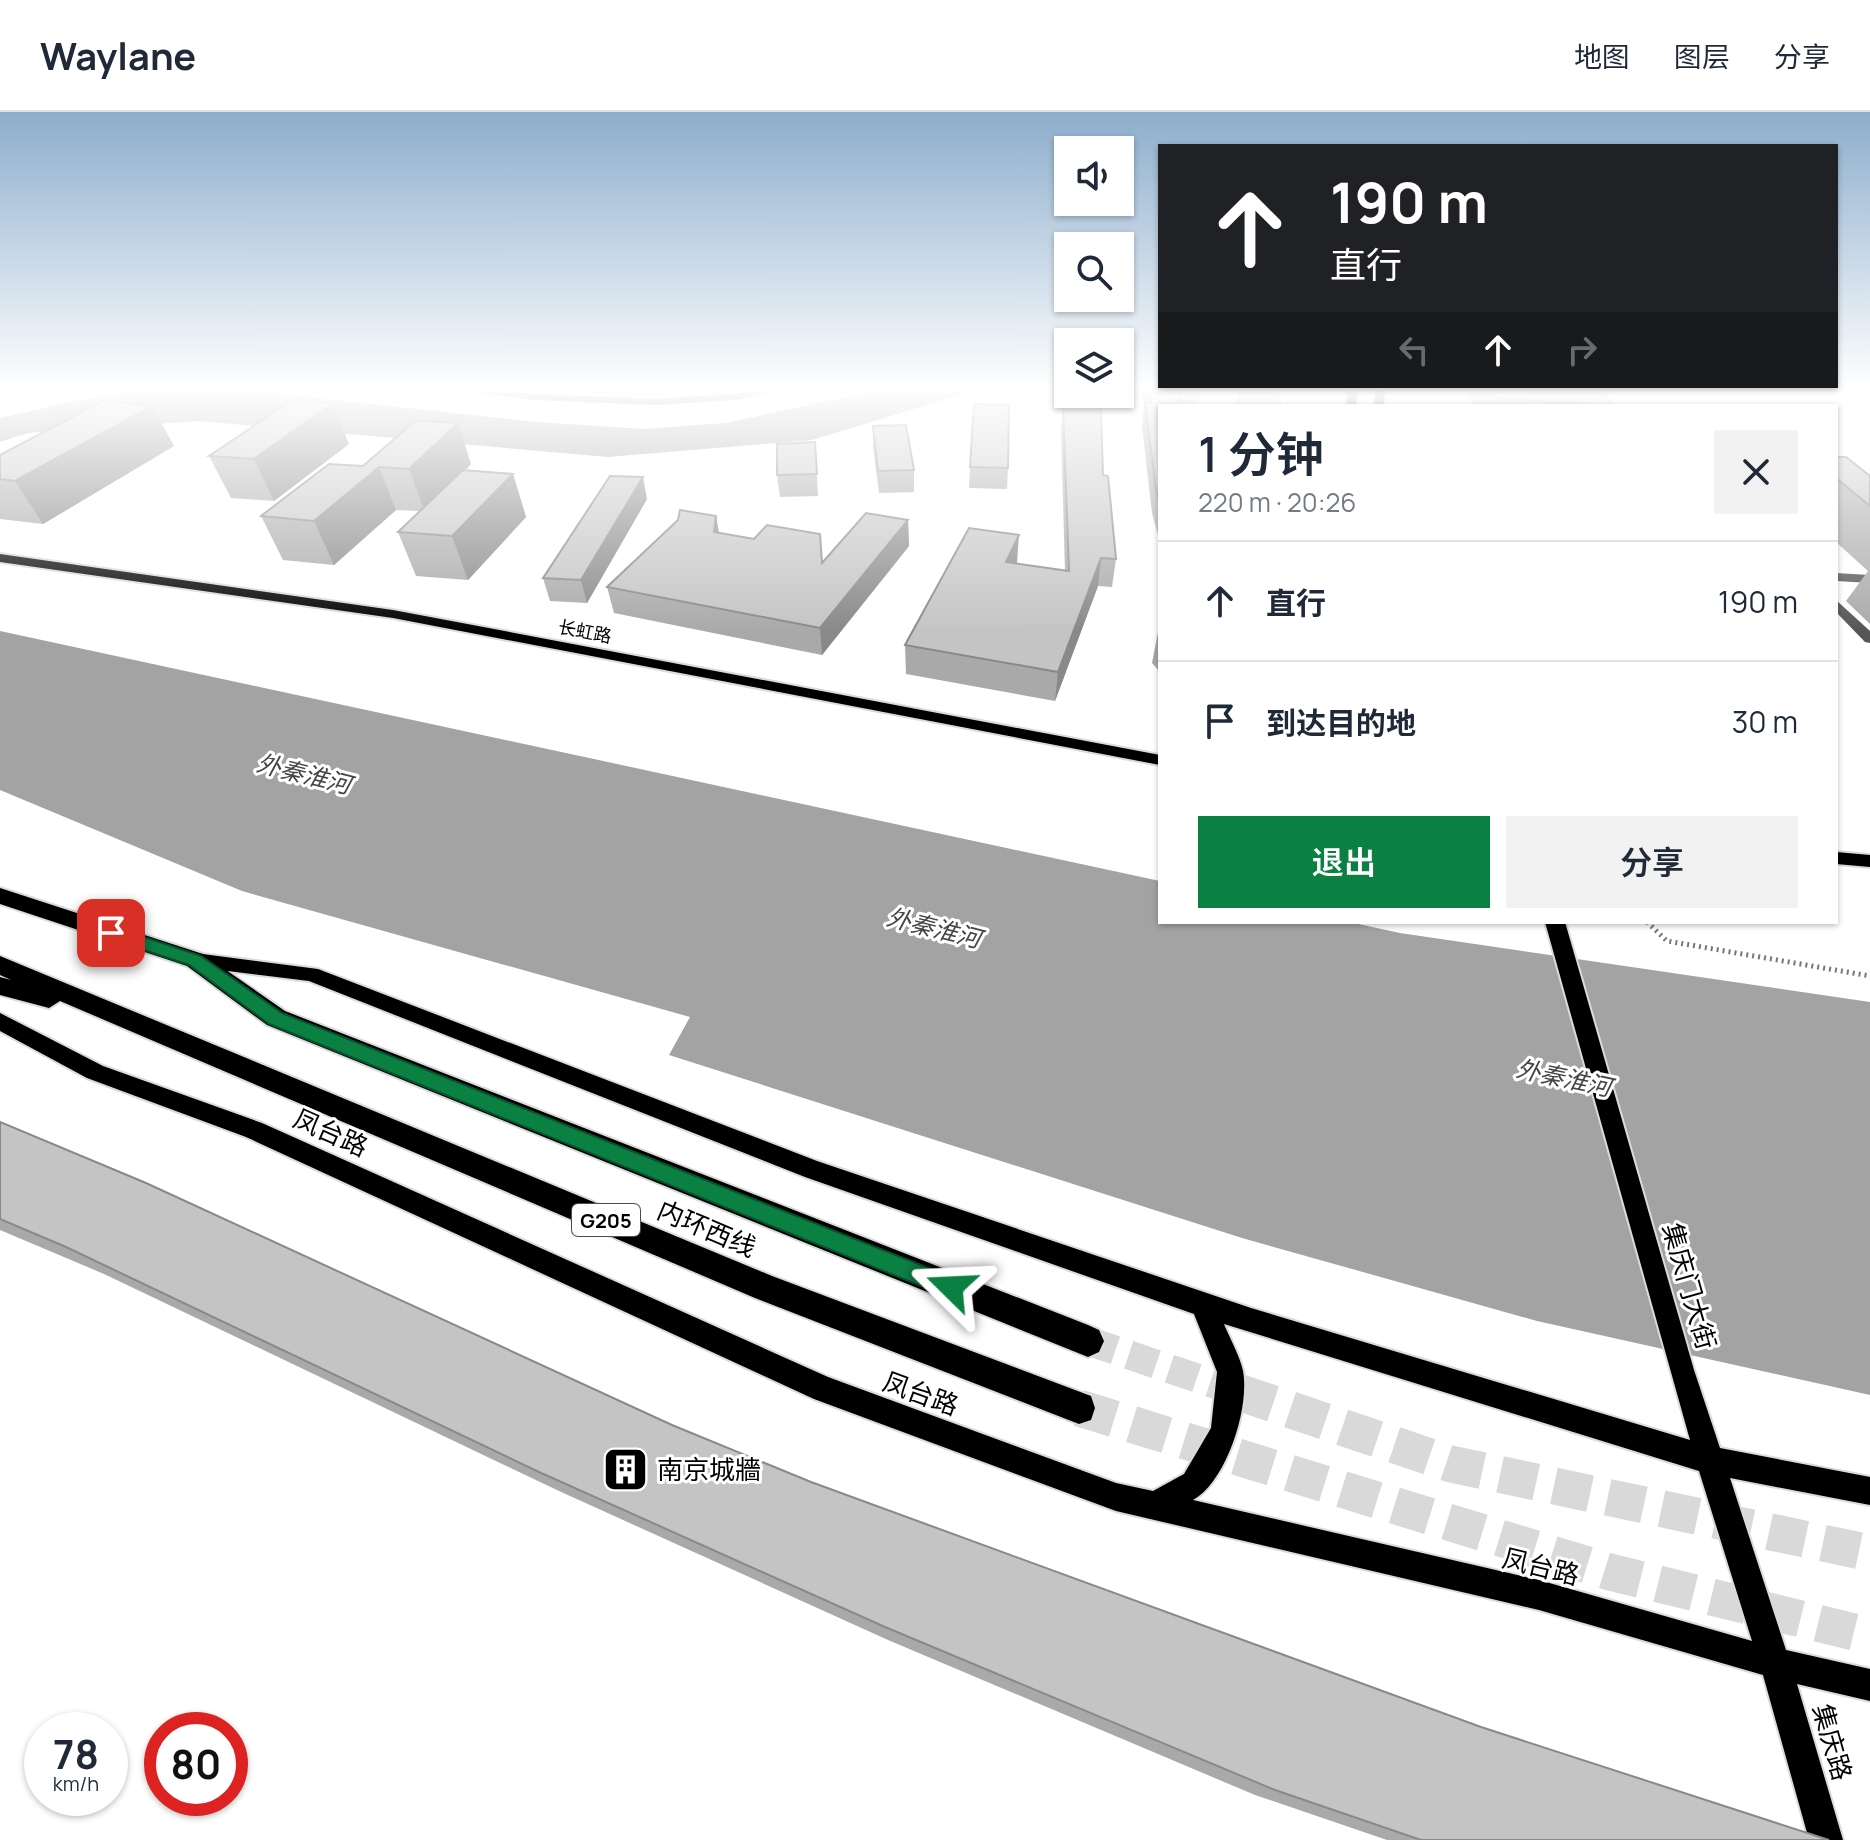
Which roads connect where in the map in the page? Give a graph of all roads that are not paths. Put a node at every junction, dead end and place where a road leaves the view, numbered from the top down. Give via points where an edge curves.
1 (0, 558) edge
2 (1838, 577) edge
3 (1870, 579) edge
4 (1838, 606) edge
5 (1870, 639) edge
6 (1158, 760) edge
7 (1838, 858) edge
8 (1870, 861) edge
9 (0, 896) edge
10 (1556, 924) edge
11 (195, 960) junction
12 (0, 965) edge
13 (0, 986) edge
14 (0, 1021) edge
15 (136, 1022) junction
16 (1204, 1306) junction
17 (1088, 1341) tunnel mouth
18 (1079, 1408) tunnel mouth
19 (1709, 1460) junction
20 (1870, 1491) edge
21 (1154, 1506) junction
22 (1775, 1663) junction
23 (1870, 1685) edge
24 (1826, 1840) edge

1 - 6 main road, 长虹路 via 393,614
2 - 3 lane
4 - 5 lane
7 - 8 main road
9 - 11 highway, 内环西线
10 - 19 main road, 集庆门大街
11 - 16 main road via 311,974 813,1170
11 - 17 highway, 内环西线 via 276,1018
12 - 15 highway
13 - 15 highway
14 - 21 main road, 凤台路 via 95,1072 254,1130 824,1389 1116,1497
15 - 18 highway, 内环西线 / G205 via 766,1288
16 - 19 main road
16 - 21 main road via 1230,1372 1225,1432 1194,1484
19 - 20 main road
19 - 22 main road, 集庆门大街
21 - 22 main road, 凤台路 via 1539,1595
22 - 23 main road, 凤台路
22 - 24 main road, 集庆路

